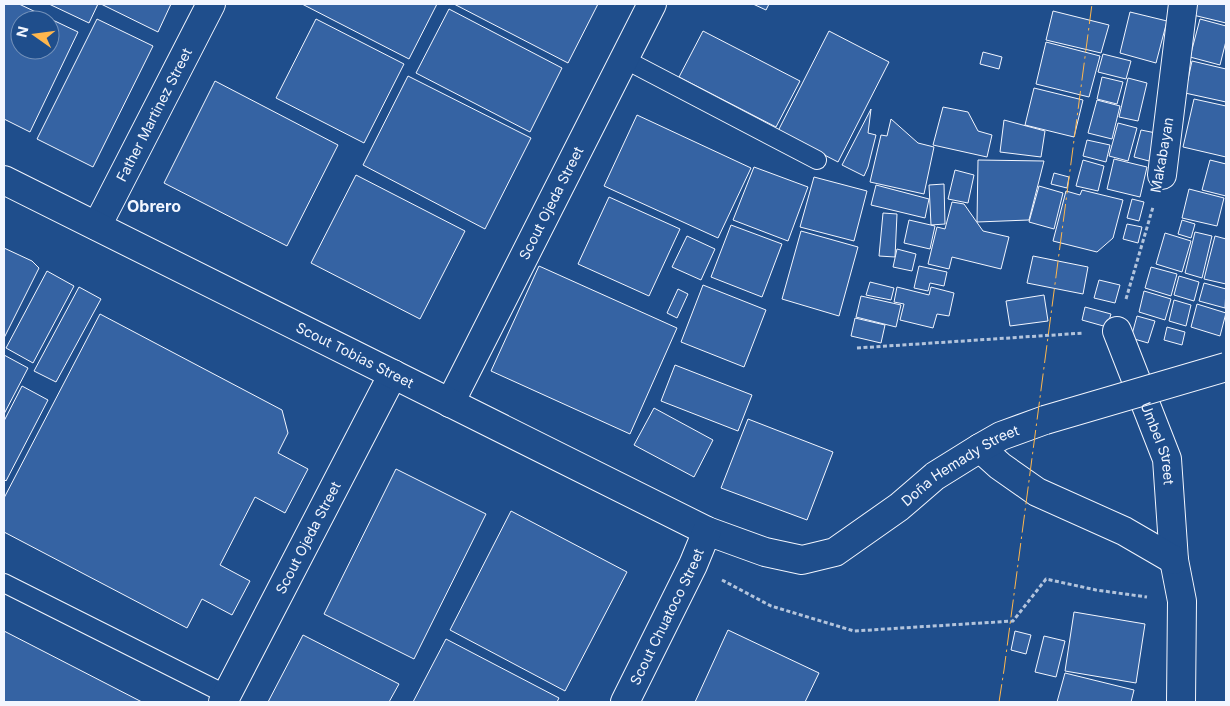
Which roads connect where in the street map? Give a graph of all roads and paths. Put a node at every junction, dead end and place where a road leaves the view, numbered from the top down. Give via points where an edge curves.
1 (212, 4) edge
2 (652, 4) edge
3 (1183, 4) edge
4 (624, 60) junction
5 (817, 160) dead end
6 (1162, 175) joint
7 (4, 180) edge
8 (96, 226) junction
9 (1117, 331) junction
10 (856, 348) dead end
11 (1226, 367) edge
12 (393, 374) junction
13 (450, 403) junction
14 (980, 448) junction
15 (707, 531) junction
16 (1174, 560) junction
17 (693, 565) junction
18 (4, 582) edge
19 (1182, 602) junction
20 (225, 698) edge
21 (624, 702) edge
22 (1181, 702) edge

1 - 8 street, Father Martinez Street
2 - 4 street, Scout Ojeda Street
3 - 6 street, Makabayan
4 - 5 lane
4 - 13 street, Scout Ojeda Street
6 - 9 path, Makabayan
7 - 8 street, Scout Tobias Street
8 - 12 street, Scout Tobias Street
9 - 10 path
9 - 16 street, Umbel Street via 1167,459
11 - 14 street, Doña Hemady Street, bridge via 1045,420 1001,436
12 - 13 street, Scout Tobias Street
12 - 20 street, Scout Ojeda Street
13 - 15 street, Scout Tobias Street
14 - 15 street, Doña Hemady Street via 936,476 899,507 834,552 802,560 765,552
14 - 16 street via 1037,492 1124,531
15 - 17 street, Scout Chuatoco Street
16 - 19 street, Umbel Street
17 - 19 path via 771,606 854,631 1012,621 1046,580
17 - 21 street, Scout Chuatoco Street
18 - 20 lane
19 - 22 street, Umbel Street

